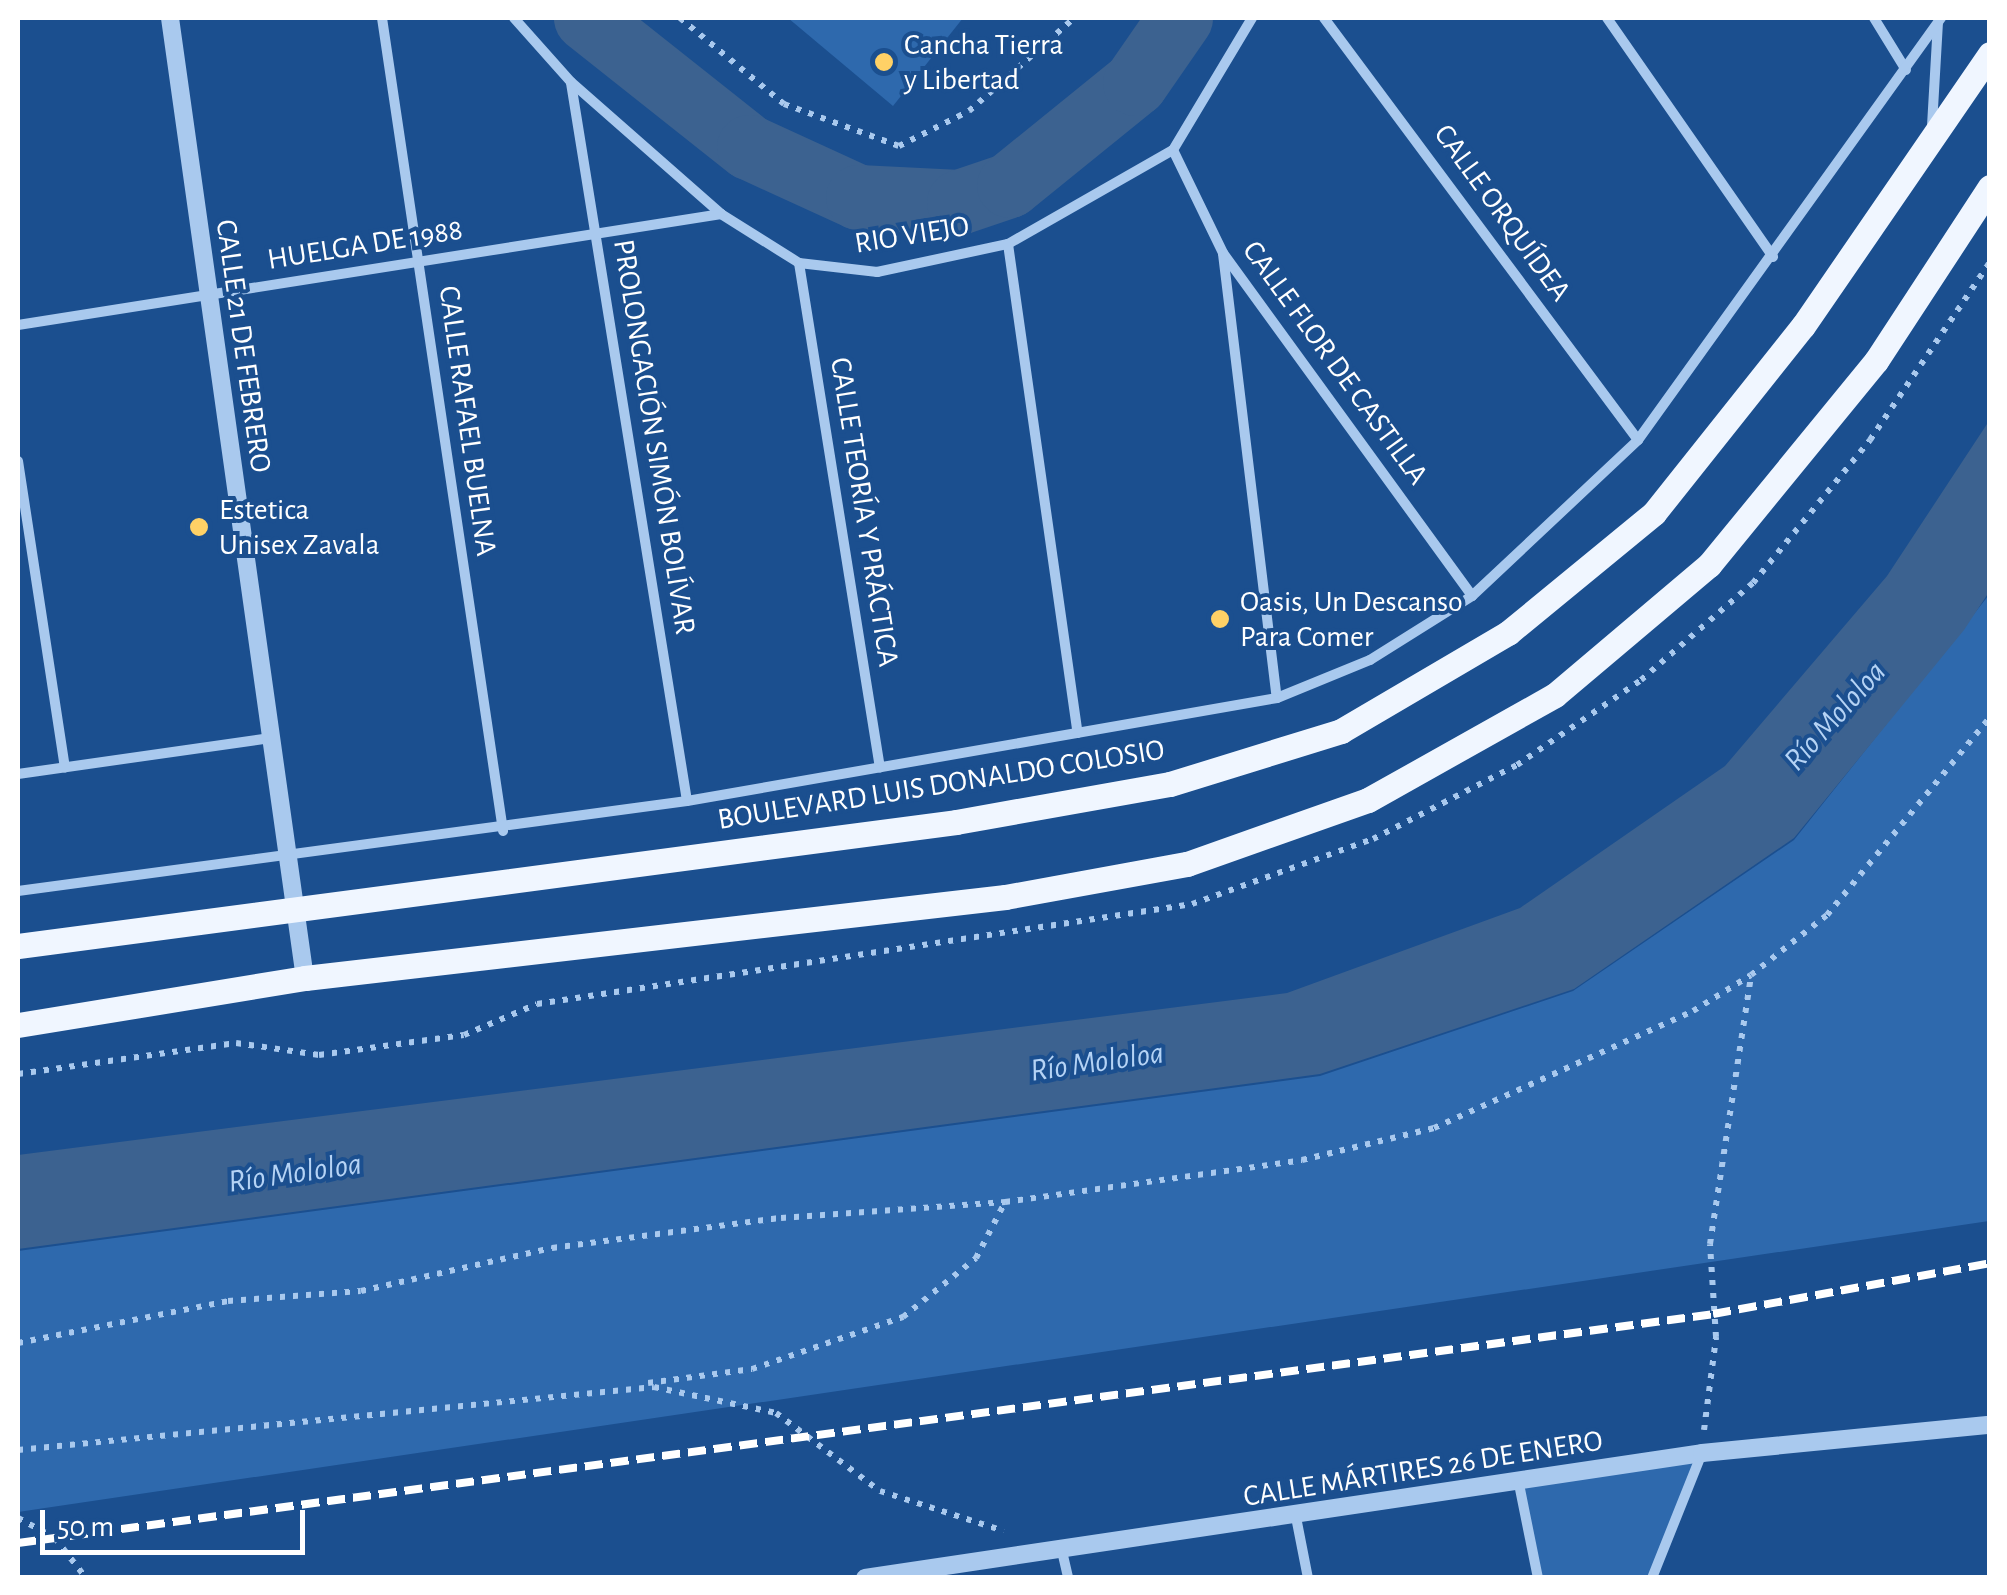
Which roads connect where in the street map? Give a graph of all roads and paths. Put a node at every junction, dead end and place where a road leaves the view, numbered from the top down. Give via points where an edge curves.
1 (170, 18) edge
2 (382, 18) edge
3 (514, 18) edge
4 (680, 18) edge
5 (1074, 18) edge
6 (1252, 18) edge
7 (1324, 18) edge
8 (1607, 18) edge
9 (1874, 18) edge
10 (1939, 20) edge
11 (1990, 54) edge
12 (1906, 70) junction
13 (571, 82) junction
14 (1931, 142) junction
15 (1173, 150) junction
16 (1990, 187) edge
17 (721, 214) junction
18 (596, 234) junction
19 (1008, 244) junction
20 (1223, 253) junction
21 (1774, 257) junction
22 (418, 262) junction
23 (799, 263) junction
24 (208, 295) junction
25 (18, 325) edge
26 (1638, 440) junction
27 (18, 461) edge
28 (1472, 596) junction
29 (1277, 698) junction
30 (1990, 717) edge
31 (1078, 734) junction
32 (270, 738) junction
33 (65, 767) junction
34 (880, 768) junction
35 (18, 774) edge
36 (688, 801) junction
37 (502, 832) junction
38 (288, 853) junction
39 (18, 891) edge
40 (294, 906) junction
41 (18, 946) edge
42 (1751, 975) junction
43 (306, 978) junction
44 (18, 1024) edge
45 (1006, 1202) junction
46 (18, 1343) edge
47 (624, 1386) junction
48 (1990, 1424) edge
49 (18, 1450) edge
50 (1702, 1453) junction
51 (1519, 1484) junction
52 (1296, 1517) junction
53 (18, 1518) edge
54 (1014, 1534) dead end
55 (1062, 1551) junction
56 (86, 1578) edge
57 (865, 1578) edge
58 (1068, 1578) edge
59 (1308, 1578) edge
60 (1538, 1578) edge
61 (1652, 1578) edge

1 - 24 street, CALLE 21 DE FEBRERO
2 - 22 street, CALLE RAFAEL BUELNA
3 - 13 street, RIO VIEJO
4 - 5 path via 784,104 899,146 969,111
6 - 15 street, RIO VIEJO
7 - 26 street, CALLE ORQUÍDEA
8 - 21 street
9 - 12 street
10 - 12 street, BOULEVARD LUIS DONALDO COLOSIO
10 - 14 street
11 - 14 main road, BOULEVARD LUIS DONALDO COLOSIO
12 - 21 street, BOULEVARD LUIS DONALDO COLOSIO
13 - 17 street, RIO VIEJO
13 - 18 street, PROLONGACIÓN SIMÓN BOLÍVAR
14 - 40 main road, BOULEVARD LUIS DONALDO COLOSIO via 1804,326 1654,514 1508,633 1341,731 1170,784 956,822
15 - 19 street, RIO VIEJO
15 - 20 street, CALLE FLOR DE CASTILLA
16 - 43 main road via 1876,361 1709,565 1555,695 1368,800 1187,864 1005,896
17 - 18 street, HUELGA DE 1988
17 - 23 street, RIO VIEJO
18 - 22 street, HUELGA DE 1988
18 - 36 street, PROLONGACIÓN SIMÓN BOLÍVAR
19 - 23 street, RIO VIEJO via 876,272
19 - 31 street
20 - 28 street, CALLE FLOR DE CASTILLA
20 - 29 street
21 - 26 street, BOULEVARD LUIS DONALDO COLOSIO
22 - 24 street, HUELGA DE 1988
22 - 37 street, CALLE RAFAEL BUELNA
23 - 34 street, CALLE TEORÍA Y PRÁCTICA
24 - 25 street, HUELGA DE 1988
24 - 32 street, CALLE 21 DE FEBRERO
26 - 28 street, BOULEVARD LUIS DONALDO COLOSIO
27 - 33 street
28 - 29 street, BOULEVARD LUIS DONALDO COLOSIO via 1370,660
29 - 31 street, BOULEVARD LUIS DONALDO COLOSIO
30 - 42 path via 1826,915
31 - 34 street, BOULEVARD LUIS DONALDO COLOSIO
32 - 33 street
32 - 38 street, CALLE 21 DE FEBRERO
33 - 35 street
34 - 36 street, BOULEVARD LUIS DONALDO COLOSIO
36 - 37 street, BOULEVARD LUIS DONALDO COLOSIO
37 - 38 street, BOULEVARD LUIS DONALDO COLOSIO
38 - 39 street, BOULEVARD LUIS DONALDO COLOSIO
38 - 40 street, CALLE 21 DE FEBRERO
40 - 41 main road, BOULEVARD LUIS DONALDO COLOSIO
40 - 43 street, CALLE 21 DE FEBRERO
42 - 45 path via 1464,1118 1340,1152
42 - 50 path via 1710,1244 1716,1337
43 - 44 main road
45 - 46 path via 781,1218 552,1248 361,1291 228,1301
45 - 47 path via 976,1258 902,1317 752,1368
47 - 49 path via 534,1405 393,1406
47 - 54 path via 776,1413 880,1491
48 - 50 street, CALLE MÁRTIRES 26 DE ENERO
50 - 51 street, CALLE MÁRTIRES 26 DE ENERO
50 - 61 street
51 - 52 street, CALLE MÁRTIRES 26 DE ENERO
51 - 60 street
52 - 55 street, CALLE MÁRTIRES 26 DE ENERO
52 - 59 street
53 - 56 path via 54,1538
55 - 57 street, CALLE MÁRTIRES 26 DE ENERO
55 - 58 street

